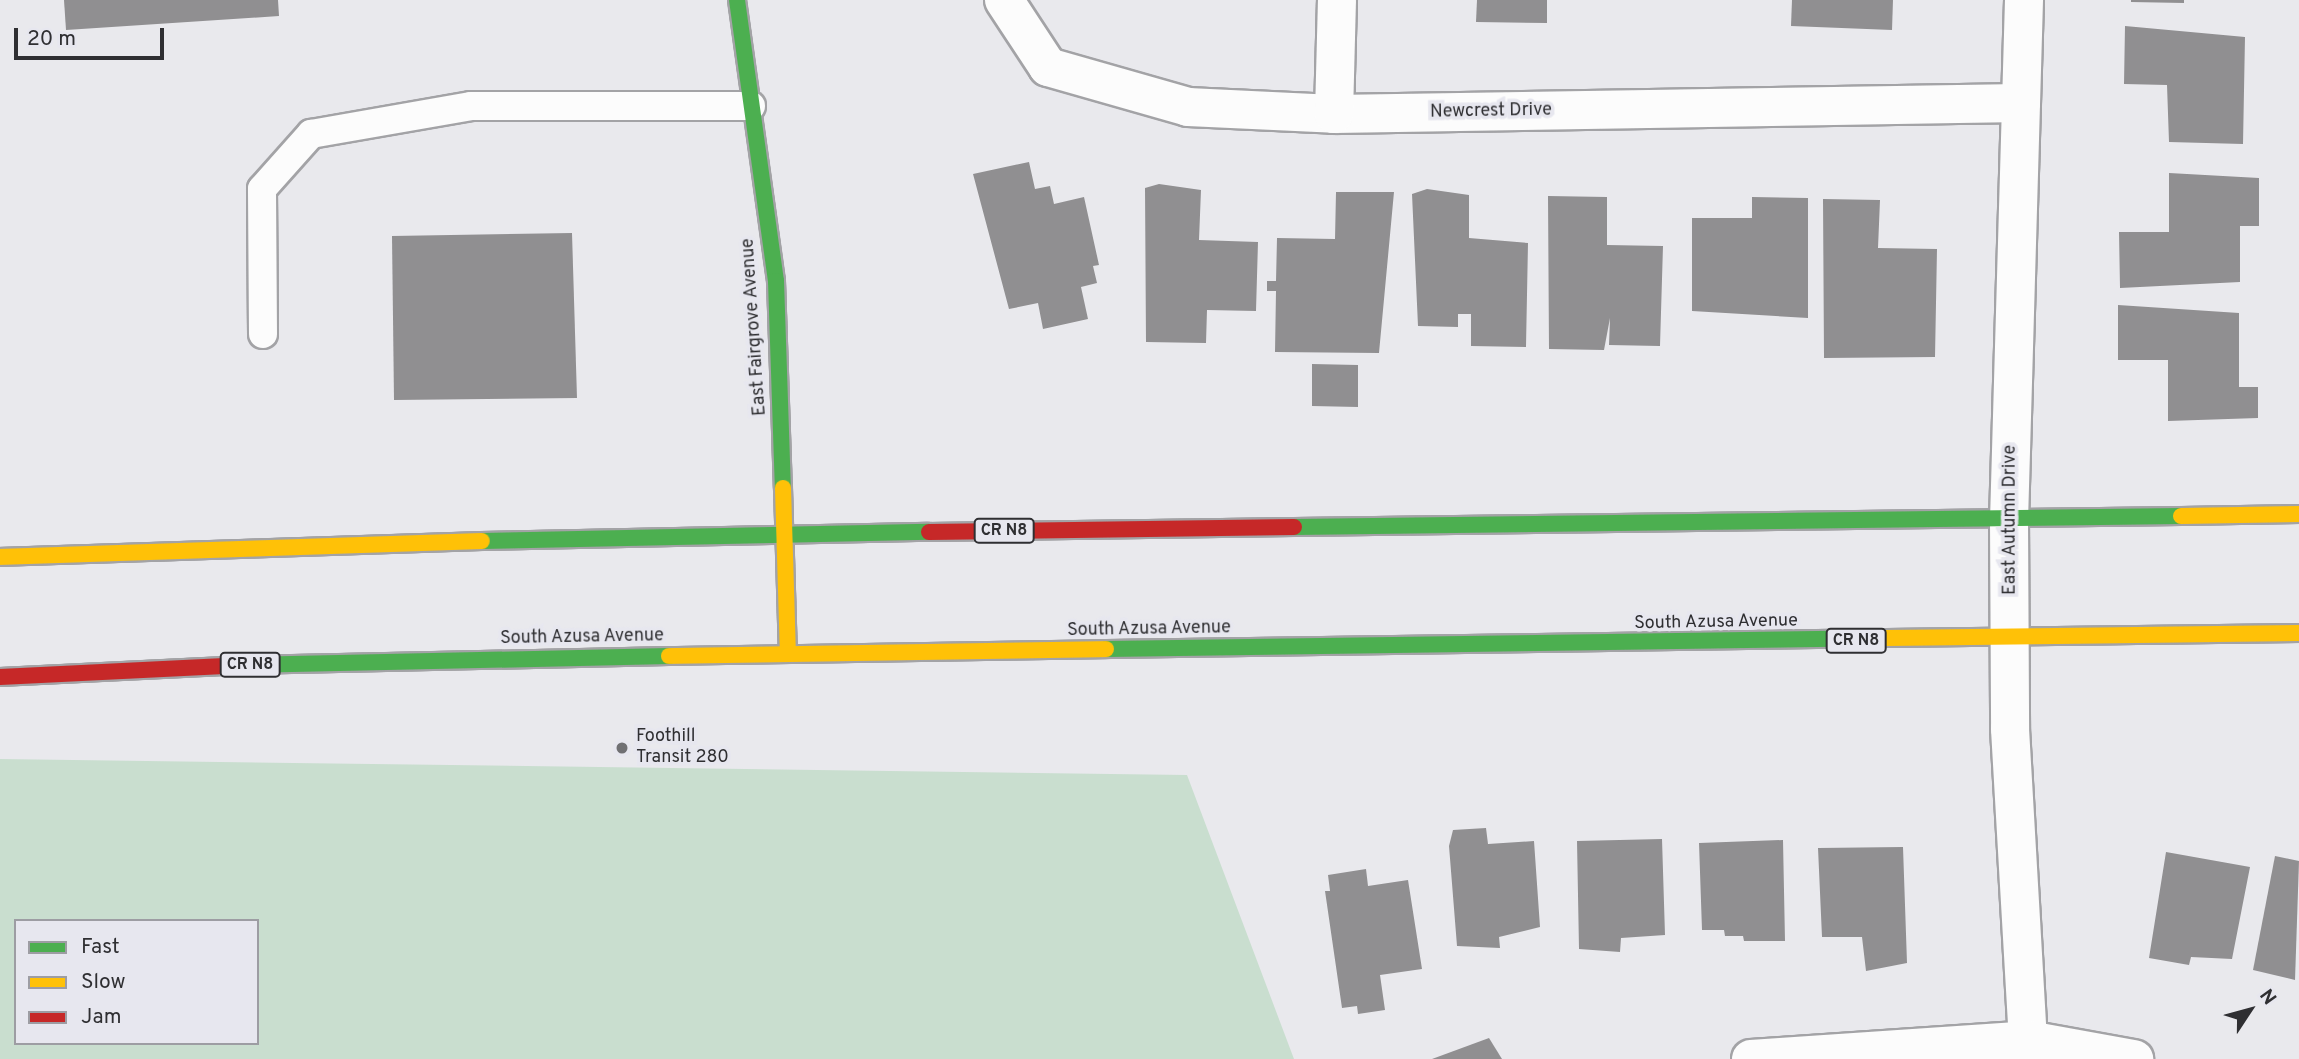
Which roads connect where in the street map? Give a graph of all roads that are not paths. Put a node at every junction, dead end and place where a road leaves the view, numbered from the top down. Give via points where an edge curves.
1 (737, 0) edge
2 (1004, 0) edge
3 (1337, 0) edge
4 (2024, 0) edge
5 (2021, 103) junction
6 (751, 106) junction
7 (1334, 114) junction
8 (263, 334) dead end
9 (2299, 514) edge
10 (2009, 520) junction
11 (786, 534) junction
12 (0, 557) edge
13 (2299, 633) edge
14 (2011, 639) junction
15 (789, 653) junction
16 (0, 677) edge
17 (2028, 1040) junction
18 (1751, 1059) edge
19 (2134, 1059) edge

1 - 6 main road, East Fairgrove Avenue
2 - 7 street, Newcrest Drive via 1048,67 1188,107
3 - 7 street
4 - 5 street, East Autumn Drive
5 - 7 street, Newcrest Drive
5 - 10 street, East Autumn Drive
6 - 8 lane via 471,106 311,134 262,189
6 - 11 main road, East Fairgrove Avenue via 776,281
9 - 10 main road, CR N8
10 - 11 main road, CR N8
10 - 14 street, East Autumn Drive
11 - 12 main road, CR N8 via 100,549
11 - 15 main road, East Fairgrove Avenue
13 - 14 main road, South Azusa Avenue / CR N8
14 - 15 main road, South Azusa Avenue / CR N8
14 - 17 street, East Autumn Drive
15 - 16 main road, South Azusa Avenue / CR N8 via 107,668
17 - 18 street
17 - 19 street

